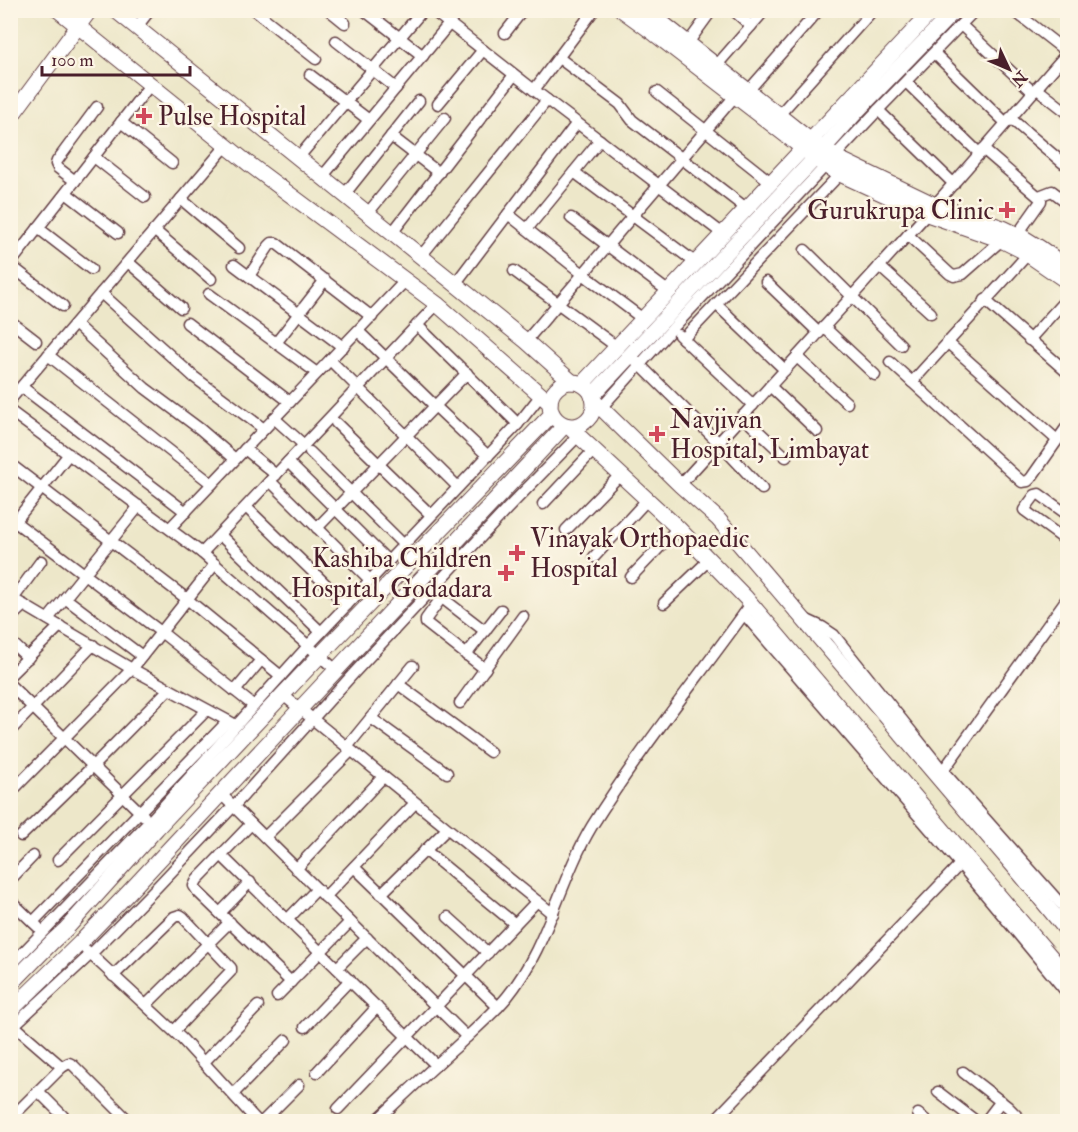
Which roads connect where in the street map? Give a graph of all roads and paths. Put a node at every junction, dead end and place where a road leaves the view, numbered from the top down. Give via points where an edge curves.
1 (58, 10) edge
2 (90, 10) edge
3 (115, 10) edge
4 (150, 10) edge
5 (254, 10) edge
6 (329, 10) edge
7 (364, 10) edge
8 (384, 10) edge
9 (423, 10) edge
10 (432, 10) edge
11 (523, 10) edge
12 (594, 10) edge
13 (622, 10) edge
14 (643, 10) edge
15 (712, 10) edge
16 (733, 10) edge
17 (765, 10) edge
18 (819, 10) edge
19 (873, 10) edge
20 (933, 10) edge
21 (955, 10) edge
22 (975, 10) edge
23 (1013, 10) edge
24 (376, 20) junction
25 (659, 21) edge
26 (345, 23) dead end
27 (449, 24) junction
28 (961, 25) junction
29 (751, 26) junction
30 (78, 27) junction
31 (136, 28) junction
32 (505, 33) dead end
33 (399, 38) junction
34 (336, 41) dead end
35 (688, 44) junction
36 (483, 50) junction
37 (934, 53) junction
38 (1067, 53) edge
39 (423, 56) junction
40 (559, 58) junction
41 (316, 59) dead end
42 (716, 66) junction
43 (372, 70) junction
44 (310, 75) dead end
45 (514, 75) junction
46 (906, 82) junction
47 (150, 85) junction
48 (396, 88) junction
49 (534, 90) junction
50 (1035, 90) junction
51 (657, 92) dead end
52 (742, 94) junction
53 (547, 100) junction
54 (419, 101) dead end
55 (345, 102) junction
56 (438, 104) dead end
57 (97, 107) dead end
58 (878, 110) junction
59 (1068, 113) edge
60 (779, 115) junction
61 (10, 118) edge
62 (445, 118) dead end
63 (369, 120) junction
64 (1008, 121) junction
65 (121, 122) junction
66 (578, 123) junction
67 (706, 131) junction
68 (391, 136) junction
69 (600, 140) junction
70 (226, 146) junction
71 (981, 152) junction
72 (415, 155) junction
73 (822, 156) junction
74 (94, 157) junction
75 (298, 158) junction
76 (683, 159) junction
77 (171, 163) dead end
78 (1063, 163) dead end
79 (574, 172) junction
80 (439, 173) junction
81 (322, 177) junction
82 (75, 181) junction
83 (772, 183) junction
84 (954, 184) junction
85 (660, 186) junction
86 (66, 193) junction
87 (344, 195) junction
88 (1039, 196) junction
89 (145, 197) dead end
90 (181, 199) junction
91 (1068, 203) edge
92 (747, 209) junction
93 (931, 210) junction
94 (368, 213) junction
95 (508, 214) junction
96 (633, 216) junction
97 (571, 218) dead end
98 (38, 228) junction
99 (527, 229) junction
100 (154, 230) junction
101 (118, 232) dead end
102 (392, 233) junction
103 (723, 234) junction
104 (908, 235) junction
105 (1010, 236) junction
106 (608, 246) junction
107 (239, 248) dead end
108 (805, 250) dead end
109 (1028, 254) junction
110 (421, 256) junction
111 (1065, 260) edge
112 (128, 262) junction
113 (696, 263) junction
114 (10, 264) edge
115 (234, 265) dead end
116 (879, 266) junction
117 (91, 269) dead end
118 (514, 271) dead end
119 (583, 274) junction
120 (249, 276) junction
121 (211, 279) dead end
122 (325, 280) junction
123 (405, 281) junction
124 (766, 282) dead end
125 (1068, 282) edge
126 (455, 284) junction
127 (669, 292) junction
128 (101, 293) junction
129 (208, 294) dead end
130 (852, 296) junction
131 (1068, 297) edge
132 (985, 300) junction
133 (558, 303) junction
134 (437, 304) junction
135 (716, 304) junction
136 (63, 306) dead end
137 (181, 308) dead end
138 (931, 313) dead end
139 (298, 314) junction
140 (372, 316) junction
141 (644, 319) junction
142 (10, 321) edge
143 (187, 322) dead end
144 (75, 324) junction
145 (417, 325) junction
146 (668, 325) junction
147 (821, 330) junction
148 (358, 331) junction
149 (683, 339) junction
150 (1029, 340) junction
151 (36, 341) dead end
152 (526, 341) junction
153 (947, 342) junction
154 (276, 343) junction
155 (901, 345) dead end
156 (617, 346) junction
157 (343, 347) junction
158 (48, 355) junction
159 (797, 357) junction
160 (386, 358) junction
161 (330, 360) junction
162 (635, 360) junction
163 (890, 362) dead end
164 (785, 369) junction
165 (467, 373) junction
166 (1068, 373) edge
167 (317, 374) junction
168 (875, 375) dead end
169 (912, 382) junction
170 (577, 383) junction
171 (770, 386) junction
172 (22, 387) junction
173 (357, 389) junction
174 (10, 400) edge
175 (596, 401) junction
176 (290, 402) junction
177 (847, 403) dead end
178 (548, 404) junction
179 (753, 405) junction
180 (435, 406) junction
181 (10, 411) edge
182 (742, 417) junction
183 (274, 418) junction
184 (336, 423) dead end
185 (518, 424) junction
186 (1068, 425) edge
187 (571, 428) junction
188 (264, 429) junction
189 (817, 431) dead end
190 (406, 436) junction
191 (1057, 440) junction
192 (719, 443) junction
193 (245, 449) junction
194 (307, 449) junction
195 (594, 450) junction
196 (69, 454) junction
197 (488, 456) junction
198 (786, 457) dead end
199 (235, 459) junction
200 (288, 462) junction
201 (10, 464) edge
202 (379, 464) junction
203 (620, 475) junction
204 (273, 478) junction
205 (212, 484) junction
206 (680, 485) junction
207 (458, 487) junction
208 (42, 488) junction
209 (762, 489) dead end
210 (351, 492) junction
211 (647, 500) junction
212 (543, 504) dead end
213 (140, 506) junction
214 (246, 507) junction
215 (336, 509) junction
216 (186, 512) junction
217 (431, 515) junction
218 (1068, 515) edge
219 (12, 523) edge
220 (170, 528) junction
221 (317, 528) junction
222 (678, 528) junction
223 (566, 530) dead end
224 (220, 535) junction
225 (111, 542) junction
226 (1068, 542) edge
227 (404, 544) junction
228 (202, 553) junction
229 (594, 556) dead end
230 (709, 560) junction
231 (41, 561) dead end
232 (388, 561) junction
233 (215, 564) junction
234 (84, 574) junction
235 (631, 576) dead end
236 (370, 580) junction
237 (426, 585) junction
238 (442, 597) junction
239 (1068, 597) edge
240 (12, 598) edge
241 (65, 598) junction
242 (187, 599) junction
243 (664, 603) dead end
244 (24, 605) junction
245 (347, 605) junction
246 (747, 609) junction
247 (501, 610) dead end
248 (524, 616) dead end
249 (10, 618) edge
250 (48, 619) junction
251 (60, 626) junction
252 (485, 630) junction
253 (161, 632) junction
254 (321, 632) junction
255 (10, 641) edge
256 (93, 645) junction
257 (313, 651) junction
258 (466, 655) junction
259 (142, 656) junction
260 (28, 658) junction
261 (261, 660) junction
262 (413, 666) dead end
263 (132, 669) junction
264 (485, 669) junction
265 (336, 670) junction
266 (10, 675) edge
267 (281, 676) junction
268 (398, 684) junction
269 (10, 685) edge
270 (169, 689) junction
271 (235, 691) junction
272 (283, 695) junction
273 (460, 703) dead end
274 (254, 706) junction
275 (34, 708) junction
276 (300, 709) junction
277 (207, 710) junction
278 (371, 718) junction
279 (312, 719) junction
280 (237, 727) junction
281 (10, 732) edge
282 (65, 738) junction
283 (349, 749) junction
284 (490, 752) dead end
285 (93, 766) junction
286 (447, 773) dead end
287 (940, 774) junction
288 (383, 777) junction
289 (10, 793) edge
290 (221, 794) junction
291 (123, 795) junction
292 (415, 803) junction
293 (233, 806) junction
294 (141, 812) junction
295 (251, 824) junction
296 (154, 825) junction
297 (447, 829) junction
298 (21, 836) dead end
299 (265, 837) junction
300 (425, 850) junction
301 (221, 855) junction
302 (33, 856) dead end
303 (58, 860) dead end
304 (963, 861) junction
305 (354, 867) junction
306 (296, 868) junction
307 (10, 880) edge
308 (250, 882) junction
309 (321, 893) junction
310 (381, 894) junction
311 (10, 900) edge
312 (537, 901) junction
313 (1068, 912) edge
314 (220, 913) junction
315 (553, 914) junction
316 (448, 917) dead end
317 (288, 919) junction
318 (33, 922) junction
319 (230, 922) junction
320 (350, 922) junction
321 (515, 924) junction
322 (1068, 932) edge
323 (48, 936) junction
324 (367, 938) junction
325 (209, 944) junction
326 (85, 949) junction
327 (321, 952) junction
328 (488, 953) junction
329 (10, 966) edge
330 (337, 968) junction
331 (113, 976) junction
332 (465, 976) junction
333 (1068, 977) edge
334 (350, 980) junction
335 (291, 981) junction
336 (10, 985) edge
337 (1068, 994) edge
338 (277, 996) dead end
339 (146, 1005) junction
340 (258, 1006) dead end
341 (378, 1007) junction
342 (436, 1007) junction
343 (498, 1007) junction
344 (11, 1022) edge
345 (305, 1027) dead end
346 (174, 1031) junction
347 (408, 1037) junction
348 (467, 1037) junction
349 (286, 1040) dead end
350 (204, 1062) junction
351 (436, 1065) junction
352 (62, 1067) junction
353 (317, 1072) dead end
354 (963, 1072) dead end
355 (299, 1085) dead end
356 (39, 1092) junction
357 (938, 1092) dead end
358 (233, 1094) junction
359 (1000, 1101) junction
360 (339, 1109) dead end
361 (918, 1114) dead end
362 (11, 1121) edge
363 (69, 1122) edge
364 (130, 1122) edge
365 (258, 1122) edge
366 (262, 1122) edge
367 (375, 1122) edge
368 (713, 1122) edge
369 (928, 1122) edge
370 (977, 1122) edge
371 (985, 1122) edge
372 (1023, 1122) edge

1 - 30 street
2 - 30 street
3 - 31 street
4 - 31 street
5 - 41 street
6 - 26 street
7 - 24 street
8 - 24 street
9 - 33 street
10 - 27 street
11 - 32 street
12 - 40 street
13 - 25 street
14 - 25 street
15 - 35 street
16 - 29 street
17 - 29 street
18 - 52 street
19 - 60 street
20 - 73 street
21 - 73 street via 858,110
22 - 28 street
23 - 38 street
24 - 33 street
25 - 35 street
25 - 52 street
27 - 36 street
27 - 39 street
28 - 37 street
28 - 50 street
29 - 42 street
30 - 47 street
30 - 61 street
31 - 75 street
33 - 39 street
33 - 43 street
34 - 43 street
35 - 42 street
36 - 45 street
36 - 56 street
37 - 46 street
37 - 64 street
38 - 50 street
39 - 48 street
40 - 49 street
40 - 76 street
42 - 52 street
43 - 48 street
43 - 55 street
44 - 55 street
45 - 49 street
45 - 80 street
46 - 58 street
46 - 71 street
47 - 65 street
47 - 70 street
48 - 63 street
49 - 53 street
50 - 59 street
50 - 64 street
51 - 67 street
52 - 60 street
52 - 67 street
52 - 73 street
53 - 66 street
53 - 110 street
54 - 68 street
55 - 63 street
55 - 75 street
57 - 82 street via 56,164
58 - 73 street
58 - 84 street
60 - 73 street
62 - 72 street
63 - 81 street
64 - 71 street
64 - 78 street
65 - 74 street
65 - 77 street
66 - 69 street
66 - 95 street
67 - 76 street
67 - 83 street
68 - 72 street
68 - 87 street
69 - 79 street
69 - 85 street
70 - 90 street
70 - 123 street
71 - 84 street
71 - 88 street
72 - 80 street
72 - 94 street
73 - 83 street
73 - 93 street
73 - 135 street
73 - 146 street
74 - 82 street
74 - 89 street
75 - 81 street
76 - 85 street
76 - 92 street
79 - 96 street
79 - 99 street
80 - 102 street
81 - 87 street
82 - 86 street
83 - 92 street
84 - 93 street
85 - 96 street
85 - 103 street
86 - 98 street
86 - 101 street
87 - 94 street
88 - 91 street via 1052,191
88 - 105 street via 1041,201
90 - 100 street
90 - 107 street
92 - 103 street
93 - 104 street
93 - 105 street
94 - 102 street
95 - 99 street
95 - 126 street
96 - 106 street
96 - 113 street
97 - 106 street
98 - 114 street
98 - 117 street
99 - 119 street
100 - 112 street
100 - 121 street
102 - 110 street
103 - 113 street
104 - 105 street via 954,276 963,274
104 - 116 street
105 - 109 street
105 - 111 street
106 - 119 street
106 - 127 street
108 - 130 street
109 - 125 street
109 - 132 street
110 - 126 street
112 - 128 street
112 - 137 street
113 - 127 street
114 - 136 street
115 - 120 street
116 - 130 street
116 - 138 street
118 - 133 street
119 - 133 street
119 - 141 street
120 - 122 street via 268,246 276,243
120 - 139 street
122 - 139 street
122 - 140 street
123 - 134 street
123 - 140 street
124 - 147 street
126 - 152 street
127 - 141 street
128 - 144 street
128 - 188 street via 194,376
129 - 154 street
130 - 147 street
130 - 155 street
131 - 150 street
132 - 150 street
132 - 153 street
133 - 152 street
133 - 156 street
134 - 145 street
134 - 178 street
135 - 149 street
135 - 164 street
139 - 154 street
139 - 157 street
140 - 148 street
141 - 156 street
142 - 151 street
143 - 176 street
144 - 158 street
144 - 199 street via 145,388
145 - 160 street
145 - 165 street
146 - 149 street
146 - 162 street
147 - 159 street
147 - 168 street
148 - 157 street
148 - 160 street
149 - 179 street
150 - 166 street
152 - 170 street
153 - 169 street
153 - 191 street
154 - 167 street
156 - 170 street
157 - 161 street
158 - 172 street
158 - 205 street
159 - 164 street
159 - 177 street
160 - 173 street
160 - 180 street
161 - 167 street
161 - 173 street
162 - 175 street
162 - 192 street
163 - 169 street
164 - 171 street
165 - 180 street
165 - 185 street
167 - 176 street
169 - 191 street via 1022,482 1028,482
170 - 175 street via 588,388
170 - 178 street via 561,384
171 - 179 street
171 - 189 street
172 - 174 street
172 - 216 street
173 - 190 street
173 - 194 street
175 - 187 street via 588,419
175 - 206 street
176 - 183 street
178 - 185 street
178 - 187 street via 556,420
178 - 257 street
179 - 182 street
180 - 190 street
180 - 197 street
181 - 196 street
182 - 192 street
182 - 198 street
183 - 188 street
183 - 194 street
184 - 202 street
185 - 197 street
186 - 191 street
187 - 195 street
187 - 237 street
188 - 193 street
190 - 202 street
190 - 207 street
192 - 206 street
192 - 209 street
193 - 199 street
193 - 204 street
194 - 200 street
194 - 210 street
195 - 203 street
195 - 212 street
196 - 208 street
196 - 213 street
197 - 207 street
199 - 205 street
200 - 204 street
200 - 215 street
201 - 208 street
202 - 210 street
202 - 217 street
203 - 211 street
203 - 223 street
204 - 214 street
204 - 221 street
205 - 216 street
206 - 287 street via 718,519
207 - 217 street
208 - 219 street
208 - 225 street
210 - 215 street
210 - 227 street
211 - 222 street
211 - 229 street
213 - 220 street
213 - 225 street
214 - 224 street
214 - 245 street
215 - 221 street
215 - 232 street
216 - 220 street
217 - 227 street
218 - 226 street via 1039,494 1024,510
219 - 234 street
220 - 228 street
221 - 236 street
222 - 230 street
222 - 235 street
224 - 228 street
224 - 254 street
225 - 234 street
225 - 242 street
227 - 232 street
228 - 233 street
230 - 243 street
230 - 246 street
231 - 240 street
232 - 236 street
233 - 242 street
233 - 257 street
234 - 241 street
234 - 253 street
236 - 245 street
237 - 238 street
237 - 265 street
237 - 279 street
238 - 252 street
238 - 258 street via 426,623
239 - 287 street
240 - 244 street
241 - 250 street
241 - 259 street
242 - 253 street
242 - 261 street
244 - 249 street
244 - 250 street
245 - 254 street
246 - 304 street
246 - 315 street via 591,828
247 - 252 street
248 - 264 street
250 - 251 street
251 - 256 street
251 - 260 street
252 - 258 street
253 - 259 street
253 - 271 street
254 - 257 street
255 - 260 street
256 - 263 street
256 - 275 street
257 - 265 street
257 - 267 street
257 - 272 street
258 - 264 street
259 - 263 street
260 - 266 street
261 - 267 street
261 - 271 street
262 - 268 street
263 - 270 street
263 - 282 street
264 - 273 street
265 - 276 street
267 - 274 street
268 - 278 street
268 - 284 street
269 - 275 street
270 - 277 street
270 - 285 street
271 - 274 street
272 - 276 street
272 - 280 street
274 - 280 street
275 - 281 street
275 - 282 street
276 - 279 street
276 - 290 street
277 - 280 street
277 - 291 street
278 - 283 street
278 - 286 street
279 - 283 street
279 - 293 street
280 - 294 street
280 - 296 street
282 - 285 street
282 - 289 street
283 - 288 street
283 - 299 street
285 - 291 street
285 - 298 street
287 - 313 street
287 - 322 street
288 - 292 street
288 - 306 street
290 - 293 street
290 - 326 street
291 - 294 street
291 - 303 street
292 - 297 street
292 - 305 street
293 - 295 street
293 - 326 street via 157,887
294 - 296 street
294 - 318 street
295 - 299 street
295 - 301 street
296 - 323 street via 66,929
297 - 300 street
297 - 312 street
299 - 306 street
300 - 310 street
300 - 321 street
301 - 308 street
301 - 314 street via 194,886
302 - 307 street
304 - 333 street
304 - 337 street
304 - 368 street
305 - 309 street
305 - 310 street
306 - 309 street
308 - 314 street
308 - 317 street
309 - 317 street
309 - 320 street
310 - 332 street
311 - 318 street
312 - 315 street
312 - 321 street
314 - 319 street
315 - 343 street via 529,964
316 - 328 street
317 - 327 street
318 - 323 street
319 - 325 street
319 - 335 street
320 - 324 street
320 - 327 street
321 - 328 street
323 - 329 street
323 - 336 street
324 - 330 street
324 - 342 street
325 - 331 street via 177,915
325 - 339 street
325 - 346 street via 231,971
326 - 331 street
326 - 344 street
327 - 330 street
327 - 335 street
328 - 332 street
330 - 334 street
331 - 339 street
332 - 342 street
332 - 343 street
334 - 341 street
334 - 345 street
335 - 338 street
339 - 346 street
340 - 350 street
341 - 347 street
341 - 353 street
342 - 347 street
342 - 348 street
343 - 348 street
344 - 352 street
346 - 350 street
347 - 351 street
347 - 360 street
348 - 351 street
349 - 358 street
350 - 358 street
351 - 367 street
352 - 356 street
352 - 364 street via 73,1065
354 - 359 street
355 - 366 street
356 - 362 street
356 - 363 street
357 - 370 street
358 - 365 street
359 - 371 street
359 - 372 street
361 - 369 street

